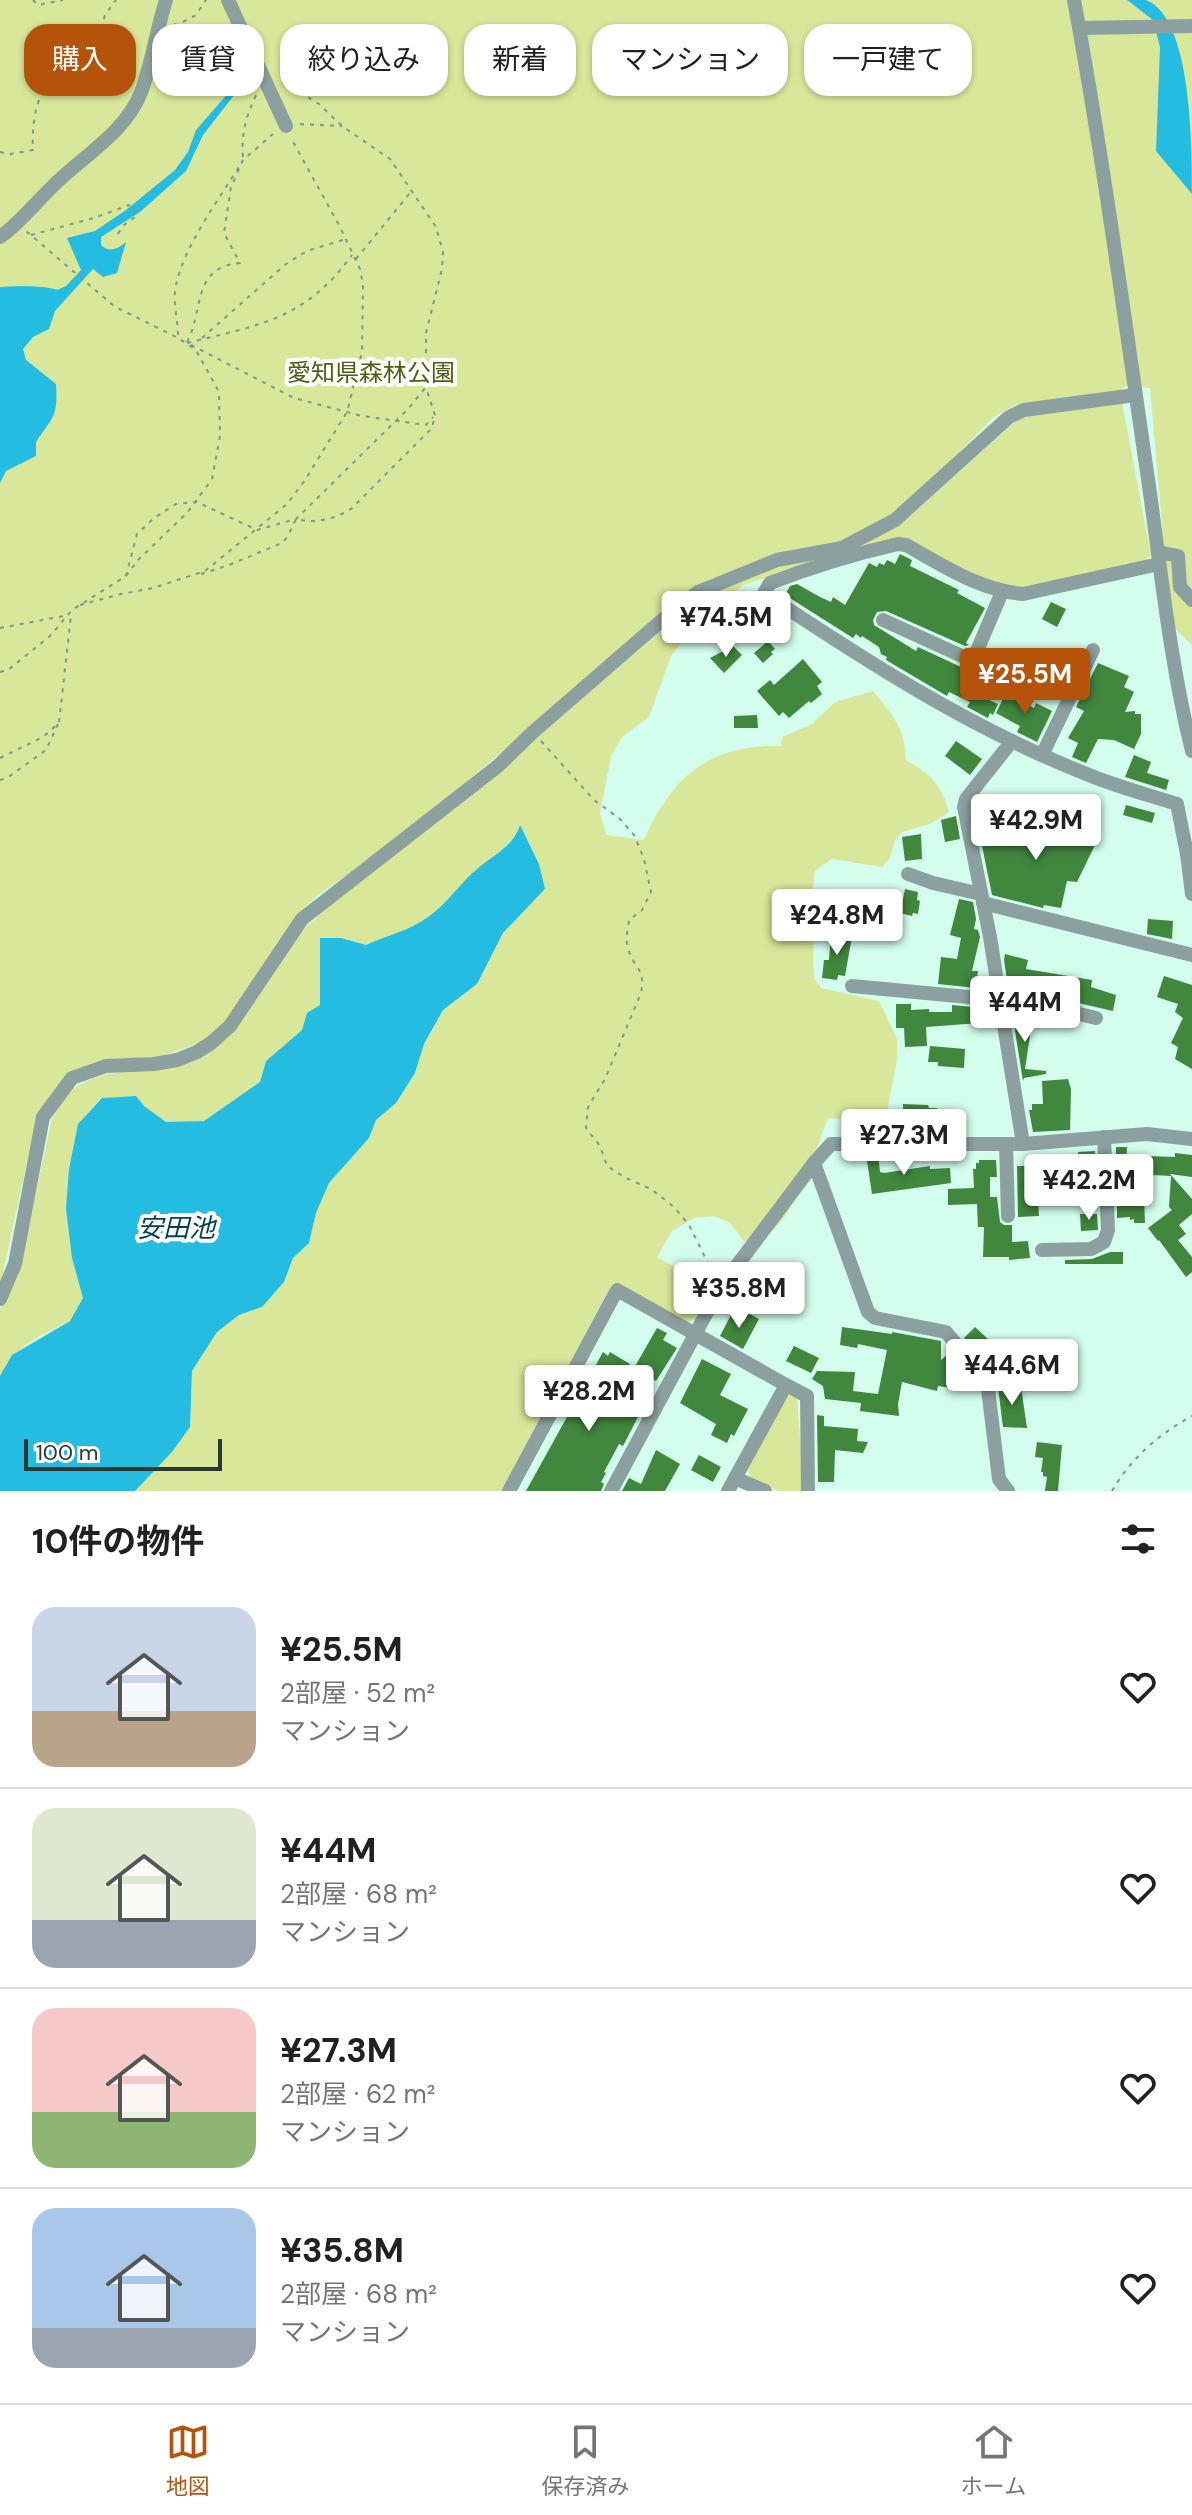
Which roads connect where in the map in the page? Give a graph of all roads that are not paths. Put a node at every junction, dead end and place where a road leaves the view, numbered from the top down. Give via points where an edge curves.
1 (166, 0) edge
2 (228, 0) edge
3 (1074, 0) edge
4 (1186, 26) edge
5 (1080, 28) junction
6 (286, 126) road end
7 (0, 237) edge
8 (1135, 395) junction
9 (844, 552) junction
10 (1159, 558) junction
11 (1002, 592) junction
12 (1192, 600) edge
13 (883, 620) dead end
14 (1093, 650) dead end
15 (1012, 741) junction
16 (1192, 751) edge
17 (1042, 755) junction
18 (1190, 853) edge
19 (908, 874) dead end
20 (1192, 894) edge
21 (982, 899) junction
22 (1192, 955) edge
23 (852, 986) dead end
24 (999, 997) junction
25 (1096, 1018) dead end
26 (1104, 1137) junction
27 (1192, 1139) edge
28 (1006, 1144) junction
29 (1023, 1144) junction
30 (814, 1163) junction
31 (1008, 1216) dead end
32 (1042, 1250) dead end
33 (0, 1299) edge
34 (694, 1334) junction
35 (786, 1385) junction
36 (731, 1484) edge
37 (509, 1491) edge
38 (611, 1491) edge
39 (765, 1491) edge
40 (808, 1491) edge
41 (1008, 1491) edge

1 - 7 street via 141,92 125,119
2 - 6 street
3 - 5 street
4 - 5 street
5 - 8 street
8 - 9 street via 1024,410 1009,417 895,520
8 - 10 street
9 - 11 street via 906,545
9 - 15 street via 770,583 764,593 928,698
9 - 33 street via 777,560 698,592 668,615 486,776 302,919 230,1026 211,1043 177,1060 106,1066 72,1078 43,1117 15,1264
10 - 11 street via 1023,594
10 - 12 street via 1178,556 1180,587
10 - 16 street via 1178,695
11 - 13 street via 976,653 964,657
14 - 17 street
15 - 17 street
15 - 21 street via 964,807
17 - 18 street via 1177,804
18 - 20 street
19 - 21 street
21 - 22 street
21 - 24 street
23 - 24 street
24 - 25 street
24 - 29 street
26 - 27 street
26 - 29 street
26 - 32 street via 1104,1242 1091,1249
28 - 29 street
28 - 30 street via 831,1144
28 - 31 street
30 - 34 street via 720,1288
30 - 41 street via 868,1312 875,1318 946,1332 987,1381 999,1479
34 - 35 street
34 - 37 street via 617,1290
34 - 38 street
35 - 36 street
35 - 40 street via 807,1396
36 - 39 street

